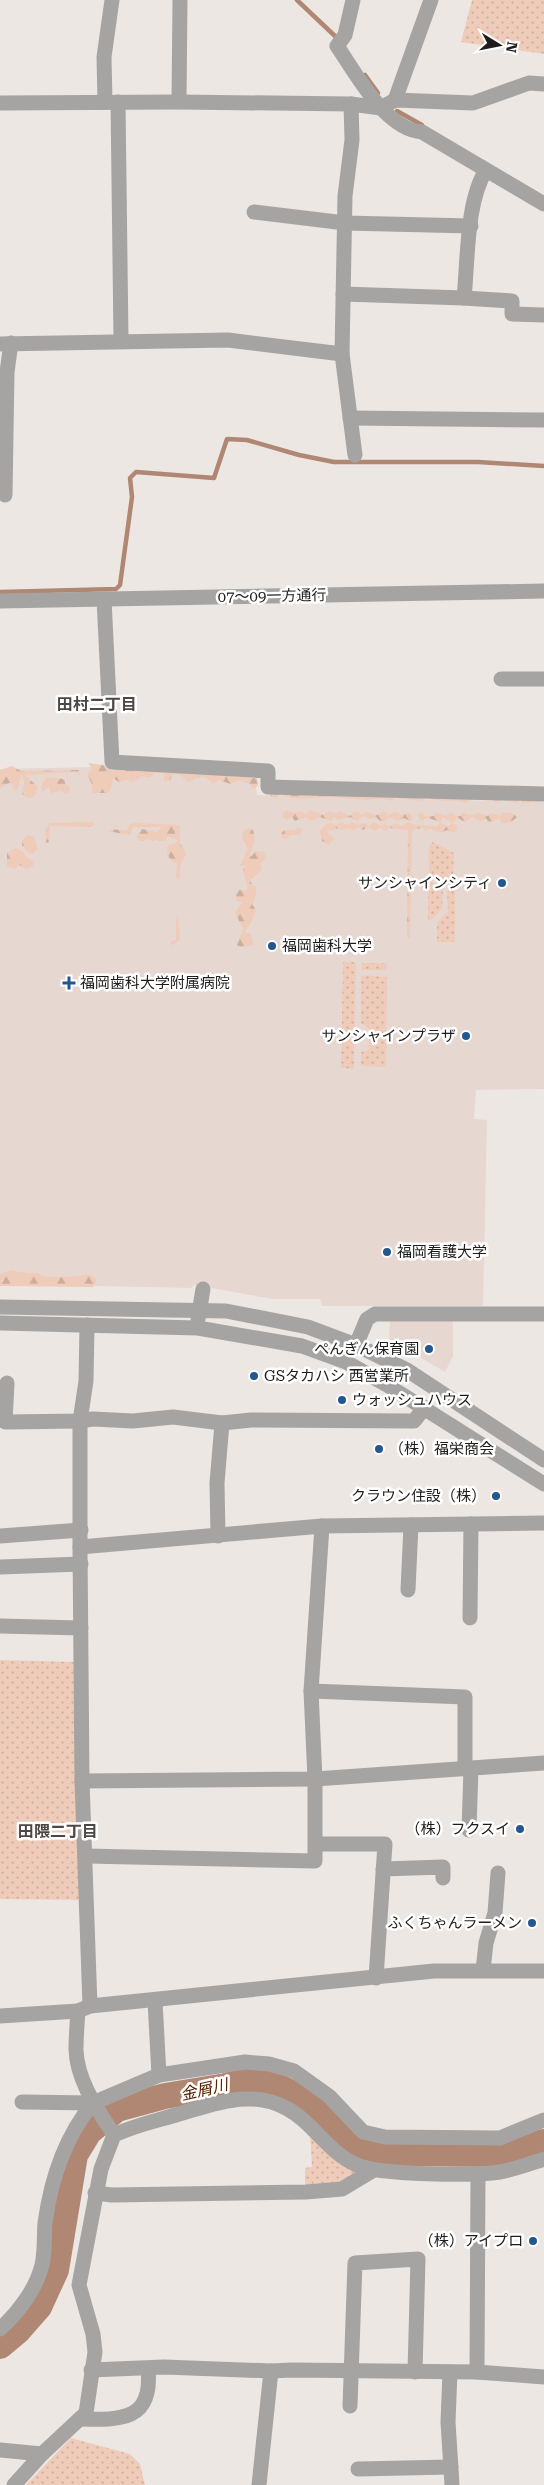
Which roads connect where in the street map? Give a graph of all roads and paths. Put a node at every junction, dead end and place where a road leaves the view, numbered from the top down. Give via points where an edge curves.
1 (112, 0) edge
2 (180, 0) edge
3 (353, 0) edge
4 (431, 0) edge
5 (544, 84) edge
6 (395, 100) junction
7 (111, 102) junction
8 (179, 102) junction
9 (0, 103) edge
10 (351, 104) junction
11 (381, 108) junction
12 (486, 170) junction
13 (544, 204) edge
14 (254, 212) dead end
15 (345, 223) junction
16 (470, 226) junction
17 (343, 294) junction
18 (464, 298) junction
19 (544, 315) edge
20 (120, 340) junction
21 (5, 344) edge
22 (342, 354) junction
23 (350, 418) junction
24 (544, 420) edge
25 (355, 455) dead end
26 (5, 495) dead end
27 (544, 591) edge
28 (104, 599) junction
29 (0, 601) edge
30 (544, 678) edge
31 (501, 679) dead end
32 (544, 794) edge
33 (203, 1289) dead end
34 (0, 1307) edge
35 (199, 1310) junction
36 (544, 1314) edge
37 (0, 1323) edge
38 (87, 1325) junction
39 (198, 1328) junction
40 (356, 1345) junction
41 (7, 1383) dead end
42 (425, 1407) junction
43 (80, 1421) junction
44 (222, 1423) junction
45 (544, 1460) edge
46 (544, 1484) edge
47 (544, 1523) edge
48 (471, 1524) junction
49 (411, 1525) junction
50 (322, 1526) junction
51 (81, 1530) junction
52 (0, 1536) edge
53 (218, 1536) junction
54 (80, 1548) junction
55 (81, 1564) junction
56 (1, 1567) edge
57 (408, 1590) dead end
58 (470, 1618) dead end
59 (0, 1626) edge
60 (82, 1628) junction
61 (311, 1691) junction
62 (544, 1763) edge
63 (468, 1768) junction
64 (315, 1779) junction
65 (82, 1781) junction
66 (469, 1830) dead end
67 (317, 1844) junction
68 (86, 1856) junction
69 (383, 1869) junction
70 (498, 1873) dead end
71 (443, 1878) dead end
72 (484, 1970) junction
73 (544, 1971) edge
74 (376, 1978) junction
75 (155, 2001) junction
76 (84, 2008) junction
77 (0, 2016) edge
78 (159, 2075) junction
79 (22, 2102) dead end
80 (93, 2103) junction
81 (544, 2120) edge
82 (114, 2135) junction
83 (544, 2159) edge
84 (372, 2170) junction
85 (478, 2174) junction
86 (96, 2192) junction
87 (0, 2329) edge
88 (148, 2369) junction
89 (92, 2370) junction
90 (350, 2370) junction
91 (270, 2371) junction
92 (415, 2372) junction
93 (450, 2372) junction
94 (477, 2372) junction
95 (544, 2377) edge
96 (350, 2406) dead end
97 (80, 2419) junction
98 (0, 2450) edge
99 (42, 2454) junction
100 (451, 2468) junction
101 (358, 2469) dead end
102 (14, 2485) edge
103 (259, 2485) edge
104 (452, 2485) edge

1 - 7 street via 104,57
2 - 8 street
3 - 11 street via 345,34 337,46
4 - 6 street
5 - 6 street via 529,83 474,103
6 - 11 street
7 - 8 street
7 - 9 street
7 - 20 street
8 - 10 street
10 - 11 street
10 - 15 street via 352,140
11 - 12 street via 393,121 410,131 422,132
12 - 13 street
12 - 16 street via 480,181
14 - 15 street
15 - 16 street
15 - 17 street
16 - 18 street
17 - 18 street
17 - 22 street
18 - 19 street via 512,301 512,314
20 - 21 street
20 - 22 street via 228,340
21 - 26 street
22 - 23 street
23 - 24 street
23 - 25 street
27 - 28 street, 07～09一方通行
28 - 29 street, 07～09一方通行
28 - 32 street via 112,762 268,771 268,787
30 - 31 street
33 - 35 street
34 - 35 street
35 - 39 street
35 - 40 street via 285,1321
36 - 40 street via 375,1314 367,1319
37 - 38 street
38 - 39 street
38 - 43 street via 86,1381
39 - 42 street via 302,1346 346,1362
40 - 45 street via 407,1370
41 - 43 street via 5,1422
42 - 44 street via 414,1421 251,1420
42 - 46 street
43 - 44 street via 173,1418
43 - 51 street
44 - 53 street via 217,1483
47 - 48 street
48 - 49 street
48 - 58 street
49 - 50 street
49 - 57 street
50 - 53 street
50 - 61 street
51 - 52 street
51 - 54 street
53 - 54 street
54 - 55 street
55 - 56 street
55 - 60 street
59 - 60 street
60 - 65 street
61 - 63 street via 465,1697
61 - 64 street
62 - 63 street
63 - 64 street
63 - 66 street
64 - 65 street
64 - 67 street
65 - 68 street
67 - 68 street via 315,1862
67 - 69 street via 385,1844
68 - 76 street
69 - 71 street via 443,1867
69 - 74 street
70 - 72 street via 495,1913 486,1943
72 - 73 street
72 - 74 street via 434,1971
74 - 75 street
75 - 76 street
75 - 78 street
76 - 77 street
76 - 80 street via 76,2052
78 - 80 street
78 - 81 street via 245,2062 269,2064 294,2071 313,2083 363,2132 385,2137 500,2138
79 - 80 street
80 - 82 street
80 - 87 street via 60,2157 45,2223 42,2266 29,2295
82 - 84 street via 139,2124 214,2103 252,2099 286,2108 342,2157
82 - 86 street
83 - 85 street via 521,2167
84 - 85 street
84 - 86 street via 342,2189 306,2192 112,2195
85 - 94 street
86 - 89 street via 79,2285 93,2334
88 - 89 street
88 - 91 street
88 - 97 street via 150,2387 144,2403 131,2415 108,2421
89 - 97 street via 86,2413
90 - 91 street
90 - 92 street
90 - 92 street via 355,2262 418,2259
90 - 96 street
91 - 103 street
92 - 93 street
93 - 94 street
93 - 100 street via 448,2422
94 - 95 street
97 - 99 street
98 - 99 street
99 - 102 street
100 - 101 street
100 - 104 street

